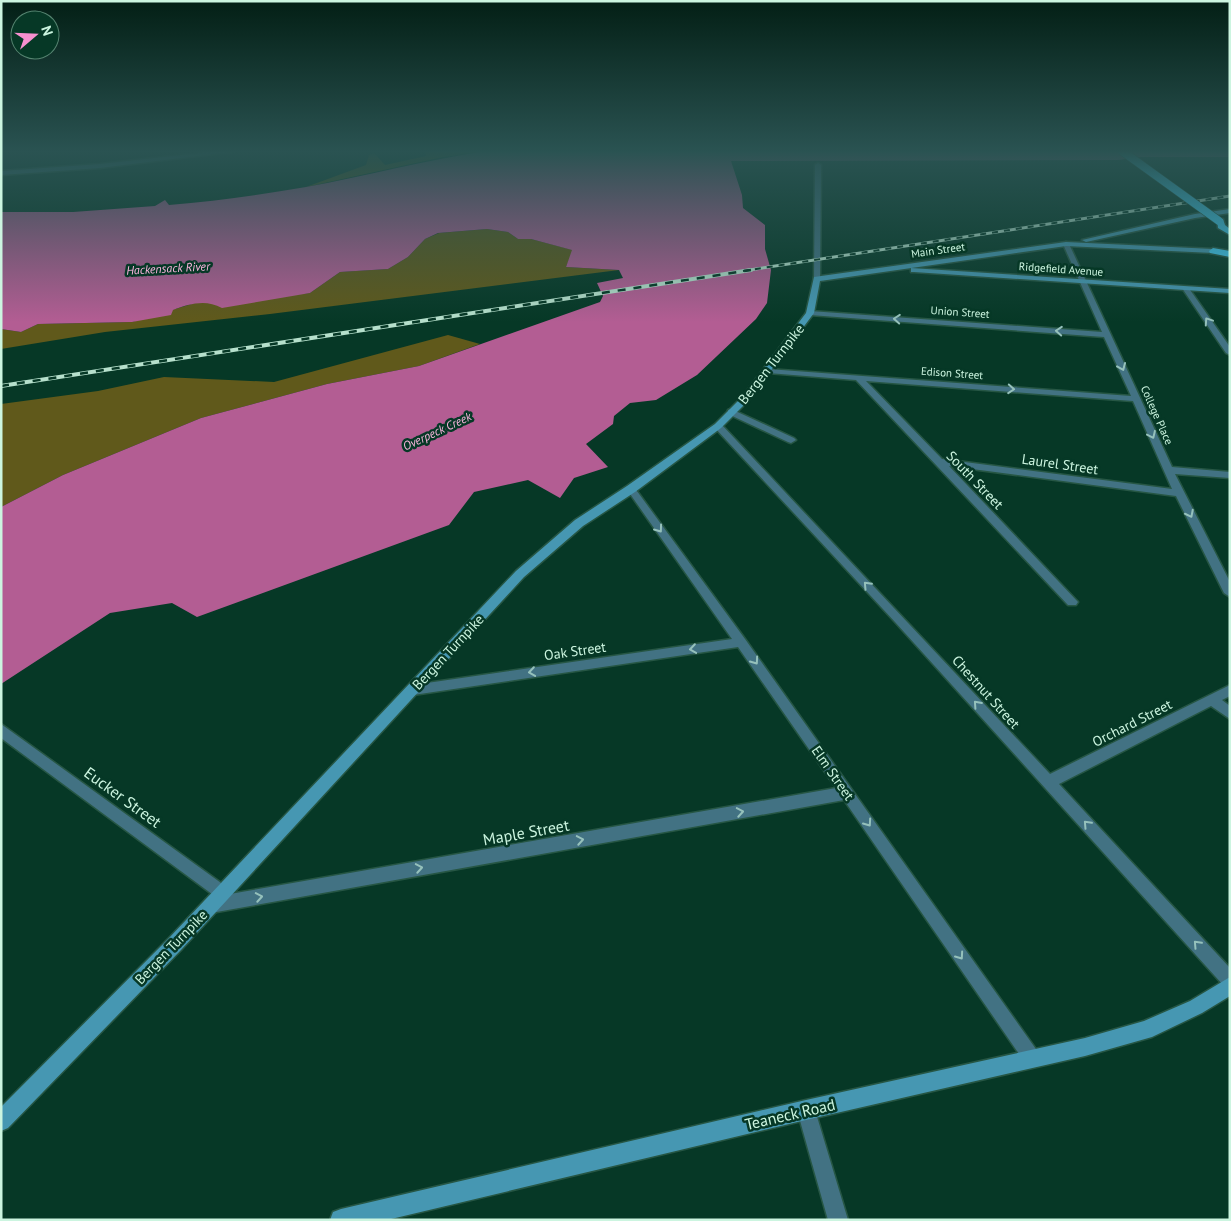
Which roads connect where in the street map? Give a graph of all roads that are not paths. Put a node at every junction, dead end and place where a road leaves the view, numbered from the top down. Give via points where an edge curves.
1 (818, 208) edge
2 (1202, 208) edge
3 (1230, 211) edge
4 (1220, 221) junction
5 (1230, 226) edge
6 (1125, 232) junction
7 (1230, 233) edge
8 (1066, 244) junction
9 (1149, 248) junction
10 (1230, 249) edge
11 (1213, 251) junction
12 (1230, 254) edge
13 (933, 261) junction
14 (891, 268) junction
15 (949, 272) junction
16 (817, 279) junction
17 (1084, 282) junction
18 (1186, 288) junction
19 (1230, 290) edge
20 (810, 313) junction
21 (1108, 335) junction
22 (1230, 353) edge
23 (768, 371) junction
24 (858, 377) junction
25 (1136, 399) junction
26 (731, 412) junction
27 (718, 426) junction
28 (791, 440) dead end
29 (938, 462) junction
30 (1168, 470) junction
31 (1230, 475) edge
32 (631, 490) junction
33 (1179, 493) junction
34 (1230, 593) edge
35 (1072, 602) dead end
36 (741, 642) junction
37 (413, 690) junction
38 (1230, 690) edge
39 (1212, 699) junction
40 (1230, 714) edge
41 (1, 730) edge
42 (1048, 782) junction
43 (847, 793) junction
44 (223, 892) junction
45 (212, 905) junction
46 (1230, 980) edge
47 (1230, 986) edge
48 (1032, 1058) junction
49 (806, 1110) junction
50 (1, 1121) edge
51 (342, 1220) edge
52 (838, 1220) edge

1 - 16 street, Bergen Turnpike
2 - 4 highway, bridge
3 - 6 street
4 - 5 highway
4 - 7 highway
6 - 8 street
6 - 9 street via 1127,239
8 - 9 street, Main Street
8 - 13 street, Main Street
8 - 17 street, College Place
9 - 11 street, Main Street
10 - 11 highway
11 - 12 highway
13 - 14 street, Main Street
13 - 15 street
14 - 15 street, Ridgefield Avenue
14 - 16 street, Main Street
15 - 17 street, Ridgefield Avenue
16 - 20 street, Bergen Turnpike
17 - 18 street, Ridgefield Avenue
17 - 21 street, College Place
18 - 19 street, Ridgefield Avenue
22 -> 18 street
21 -> 20 street, Union Street
20 - 23 street, Bergen Turnpike
21 -> 25 street, College Place
23 - 24 street, Edison Street
23 - 26 street, Bergen Turnpike
24 -> 25 street, Edison Street
24 - 29 street, South Street
25 -> 30 street, College Place
26 - 27 street, Bergen Turnpike
26 - 28 street
27 - 32 street, Bergen Turnpike
42 -> 27 street, Chestnut Street
29 - 33 street, Laurel Street
29 - 35 street, South Street
30 - 31 street
30 - 33 street, College Place
32 -> 36 street, Elm Street
32 - 37 street, Bergen Turnpike via 546,550
33 -> 34 street, College Place
36 -> 37 street, Oak Street
36 -> 43 street, Elm Street
37 - 44 street, Bergen Turnpike
38 - 39 street, Orchard Street
39 - 40 street
39 - 42 street, Orchard Street
41 - 44 street, Eucker Street
46 -> 42 street, Chestnut Street
45 -> 43 street, Maple Street
43 -> 48 street, Elm Street
44 - 45 street, Bergen Turnpike
45 - 50 street, Bergen Turnpike
47 - 48 street, Teaneck Road via 1196,1007 1144,1030
48 - 49 street, Teaneck Road
49 - 51 street, Teaneck Road
49 - 52 street

